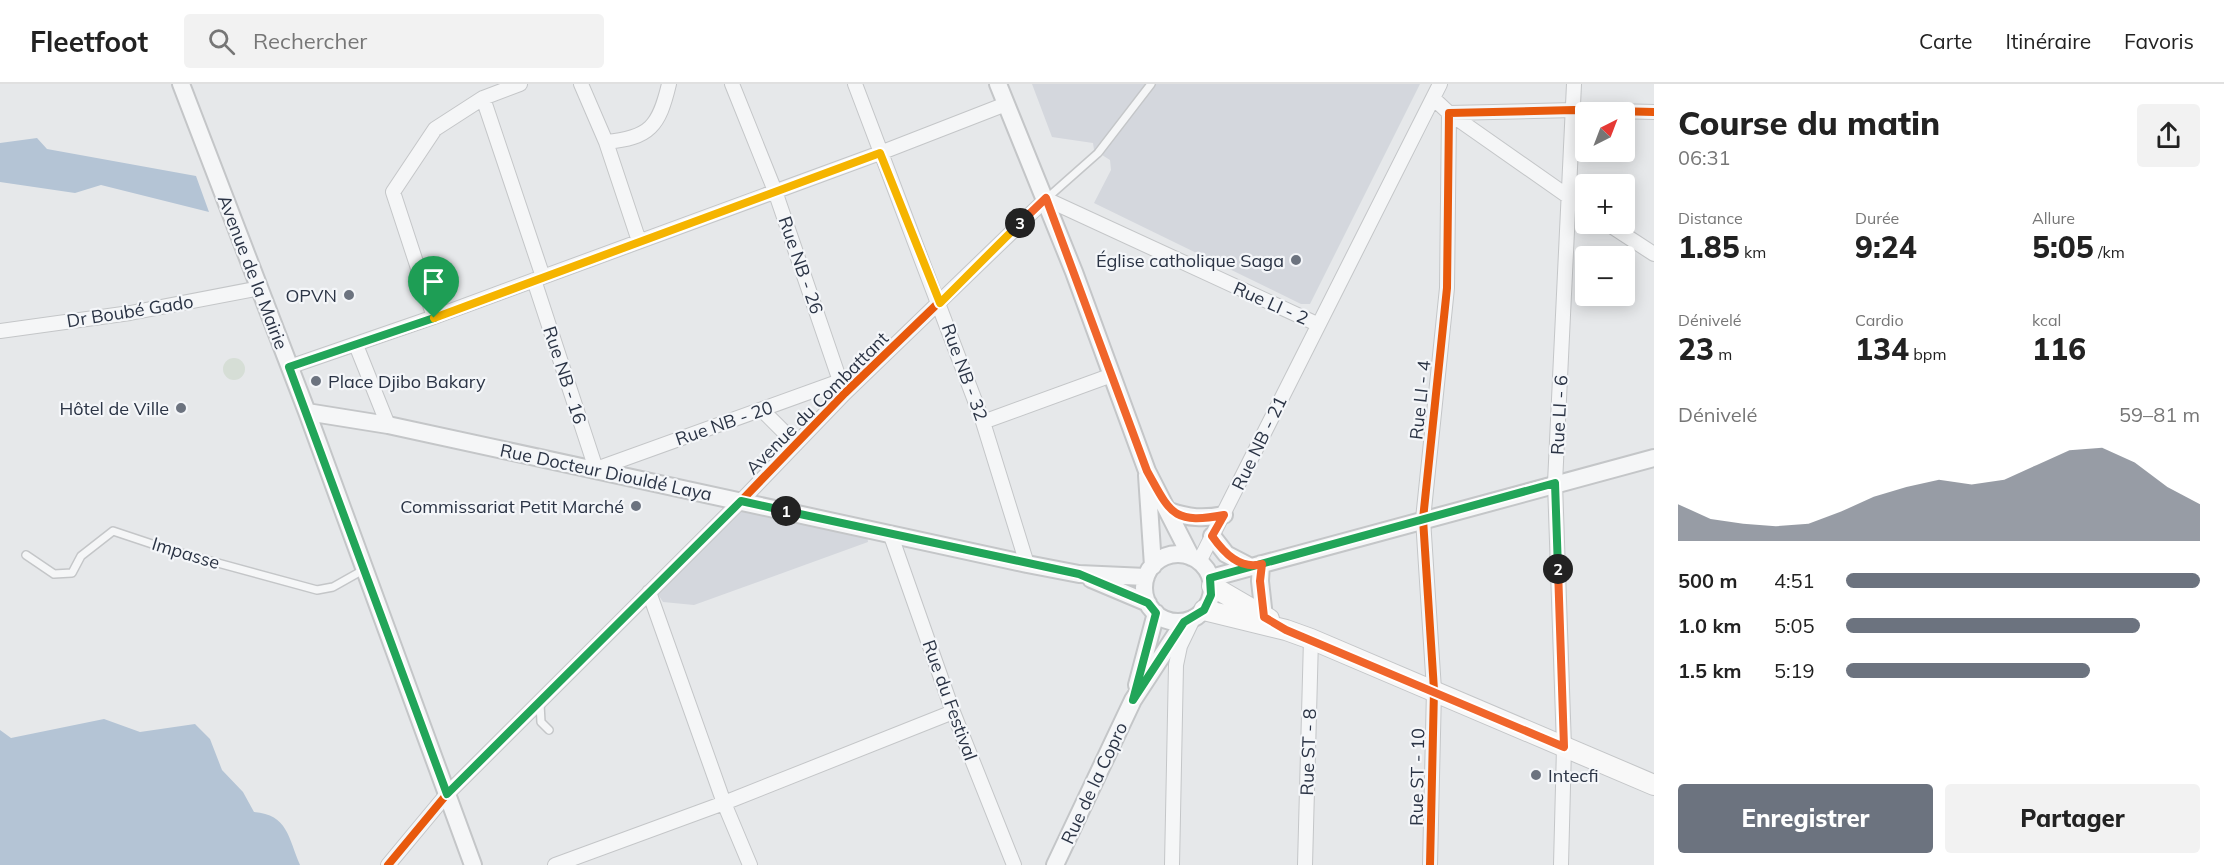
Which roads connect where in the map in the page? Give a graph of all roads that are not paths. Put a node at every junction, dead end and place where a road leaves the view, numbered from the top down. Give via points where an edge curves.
1 (181, 84) edge
2 (520, 84) edge
3 (581, 84) edge
4 (669, 84) edge
5 (732, 84) edge
6 (855, 84) edge
7 (998, 84) edge
8 (1151, 84) edge
9 (1440, 84) edge
10 (1574, 84) edge
11 (483, 98) junction
12 (1433, 98) junction
13 (1006, 104) junction
14 (1574, 110) junction
15 (1654, 112) edge
16 (1449, 113) junction
17 (606, 142) junction
18 (880, 153) junction
19 (776, 191) junction
20 (1046, 198) junction
21 (1570, 199) junction
22 (1575, 202) edge
23 (1623, 234) edge
24 (639, 241) junction
25 (1654, 254) edge
26 (538, 278) junction
27 (260, 288) junction
28 (940, 303) junction
29 (434, 318) junction
30 (1317, 324) junction
31 (0, 331) edge
32 (356, 345) junction
33 (289, 367) junction
34 (1112, 375) junction
35 (842, 387) junction
36 (762, 410) junction
37 (307, 412) junction
38 (983, 422) junction
39 (388, 425) junction
40 (796, 444) junction
41 (1654, 458) edge
42 (596, 470) junction
43 (1147, 471) junction
44 (1555, 483) junction
45 (741, 501) junction
46 (1169, 511) junction
47 (1224, 515) junction
48 (1423, 519) junction
49 (890, 533) junction
50 (1212, 536) junction
51 (26, 555) dead end
52 (1195, 559) junction
53 (1027, 564) junction
54 (1256, 566) junction
55 (365, 569) junction
56 (1150, 572) junction
57 (1079, 574) junction
58 (1211, 582) junction
59 (649, 592) junction
60 (1152, 608) junction
61 (1194, 617) junction
62 (1264, 617) junction
63 (1286, 630) junction
64 (1311, 639) junction
65 (1434, 690) junction
66 (1133, 700) junction
67 (539, 702) junction
68 (953, 712) junction
69 (549, 730) dead end
70 (1564, 747) junction
71 (1654, 785) edge
72 (447, 794) junction
73 (724, 803) junction
74 (388, 865) edge
75 (473, 865) edge
76 (555, 865) edge
77 (750, 865) edge
78 (1014, 865) edge
79 (1055, 865) edge
80 (1172, 865) edge
81 (1305, 865) edge
82 (1430, 865) edge
83 (1561, 865) edge

1 - 27 street, Avenue de la Mairie
2 - 11 street
3 - 17 street
4 - 17 street via 662,113 652,127 632,138
5 - 19 street, Rue NB - 26
6 - 18 street, Rue NB - 32
7 - 13 street
8 - 20 lane via 1098,153
9 - 12 street, Rue LI - 2
10 - 14 street, Rue LI - 6
11 - 26 street, Rue NB - 16
11 - 29 street via 435,129 393,192
12 - 16 street
12 - 30 street, Rue LI - 2
13 - 18 street
13 - 20 street
14 - 15 street
14 - 16 street
14 - 21 street, Rue LI - 6
16 - 21 street
16 - 48 street, Rue LI - 4 via 1447,288
17 - 24 street
18 - 19 street
18 - 28 street, Rue NB - 32
19 - 24 street
19 - 35 street, Rue NB - 26
20 - 28 street, Avenue du Combattant
20 - 30 street, Rue LI - 2
20 - 34 street
21 - 22 street
21 - 44 street, Rue LI - 6
23 - 25 street
24 - 26 street
26 - 29 street
26 - 42 street, Rue NB - 16
27 - 31 street, Dr Boubé Gado via 130,313
27 - 33 street, Avenue de la Mairie
28 - 35 street, Avenue du Combattant
28 - 38 street, Rue NB - 32
29 - 32 street
30 - 47 street, Rue NB - 21
32 - 33 street
32 - 39 street
33 - 37 street, Avenue de la Mairie
34 - 38 street
34 - 43 street
35 - 36 street, Rue NB - 20
35 - 40 street, Avenue du Combattant
36 - 40 street
36 - 42 street, Rue NB - 20
37 - 39 street, Rue Docteur Diouldé Laya
37 - 55 street, Avenue de la Mairie
38 - 53 street, Rue NB - 32
39 - 42 street, Rue Docteur Diouldé Laya
40 - 45 street, Avenue du Combattant
41 - 44 street
42 - 45 street, Rue Docteur Diouldé Laya
43 - 46 street
43 - 56 street
44 - 48 street
44 - 70 street, Rue LI - 6
45 - 49 street, Rue Docteur Diouldé Laya
45 - 59 street, Avenue du Combattant
46 - 47 street via 1187,518
46 - 52 street
47 - 50 street, Rue NB - 21
48 - 54 street
48 - 65 street, Rue LI - 4
49 - 53 street, Rue Docteur Diouldé Laya
49 - 68 street, Rue du Festival
50 - 52 street, Rue NB - 21
50 - 54 street via 1226,554
51 - 55 lane, Impasse via 54,574 72,573 81,556 113,531 317,590 333,587
52 - 56 street via 1167,556
52 - 58 street
53 - 57 street, Rue Docteur Diouldé Laya
54 - 58 street
54 - 62 street
55 - 72 street, Avenue de la Mairie
56 - 57 street, Rue Docteur Diouldé Laya
56 - 60 street via 1144,586
57 - 60 street, Rue Docteur Diouldé Laya
58 - 61 street via 1211,595
58 - 62 main road
59 - 67 street, Avenue du Combattant
59 - 73 street
60 - 61 street via 1174,622
60 - 66 street, Rue de la Copro
61 - 63 main road
61 - 66 street, Rue de la Copro
61 - 80 street via 1176,665
62 - 63 main road
63 - 64 main road
64 - 65 main road
64 - 81 street, Rue ST - 8
65 - 70 main road
65 - 82 street, Rue ST - 10
66 - 79 street, Rue de la Copro
67 - 69 lane via 541,722
67 - 72 street, Avenue du Combattant
68 - 73 street
68 - 78 street, Rue du Festival
70 - 71 main road
70 - 83 street, Rue LI - 6
72 - 74 street, Avenue du Combattant
72 - 75 street, Avenue de la Mairie
73 - 76 street
73 - 77 street

